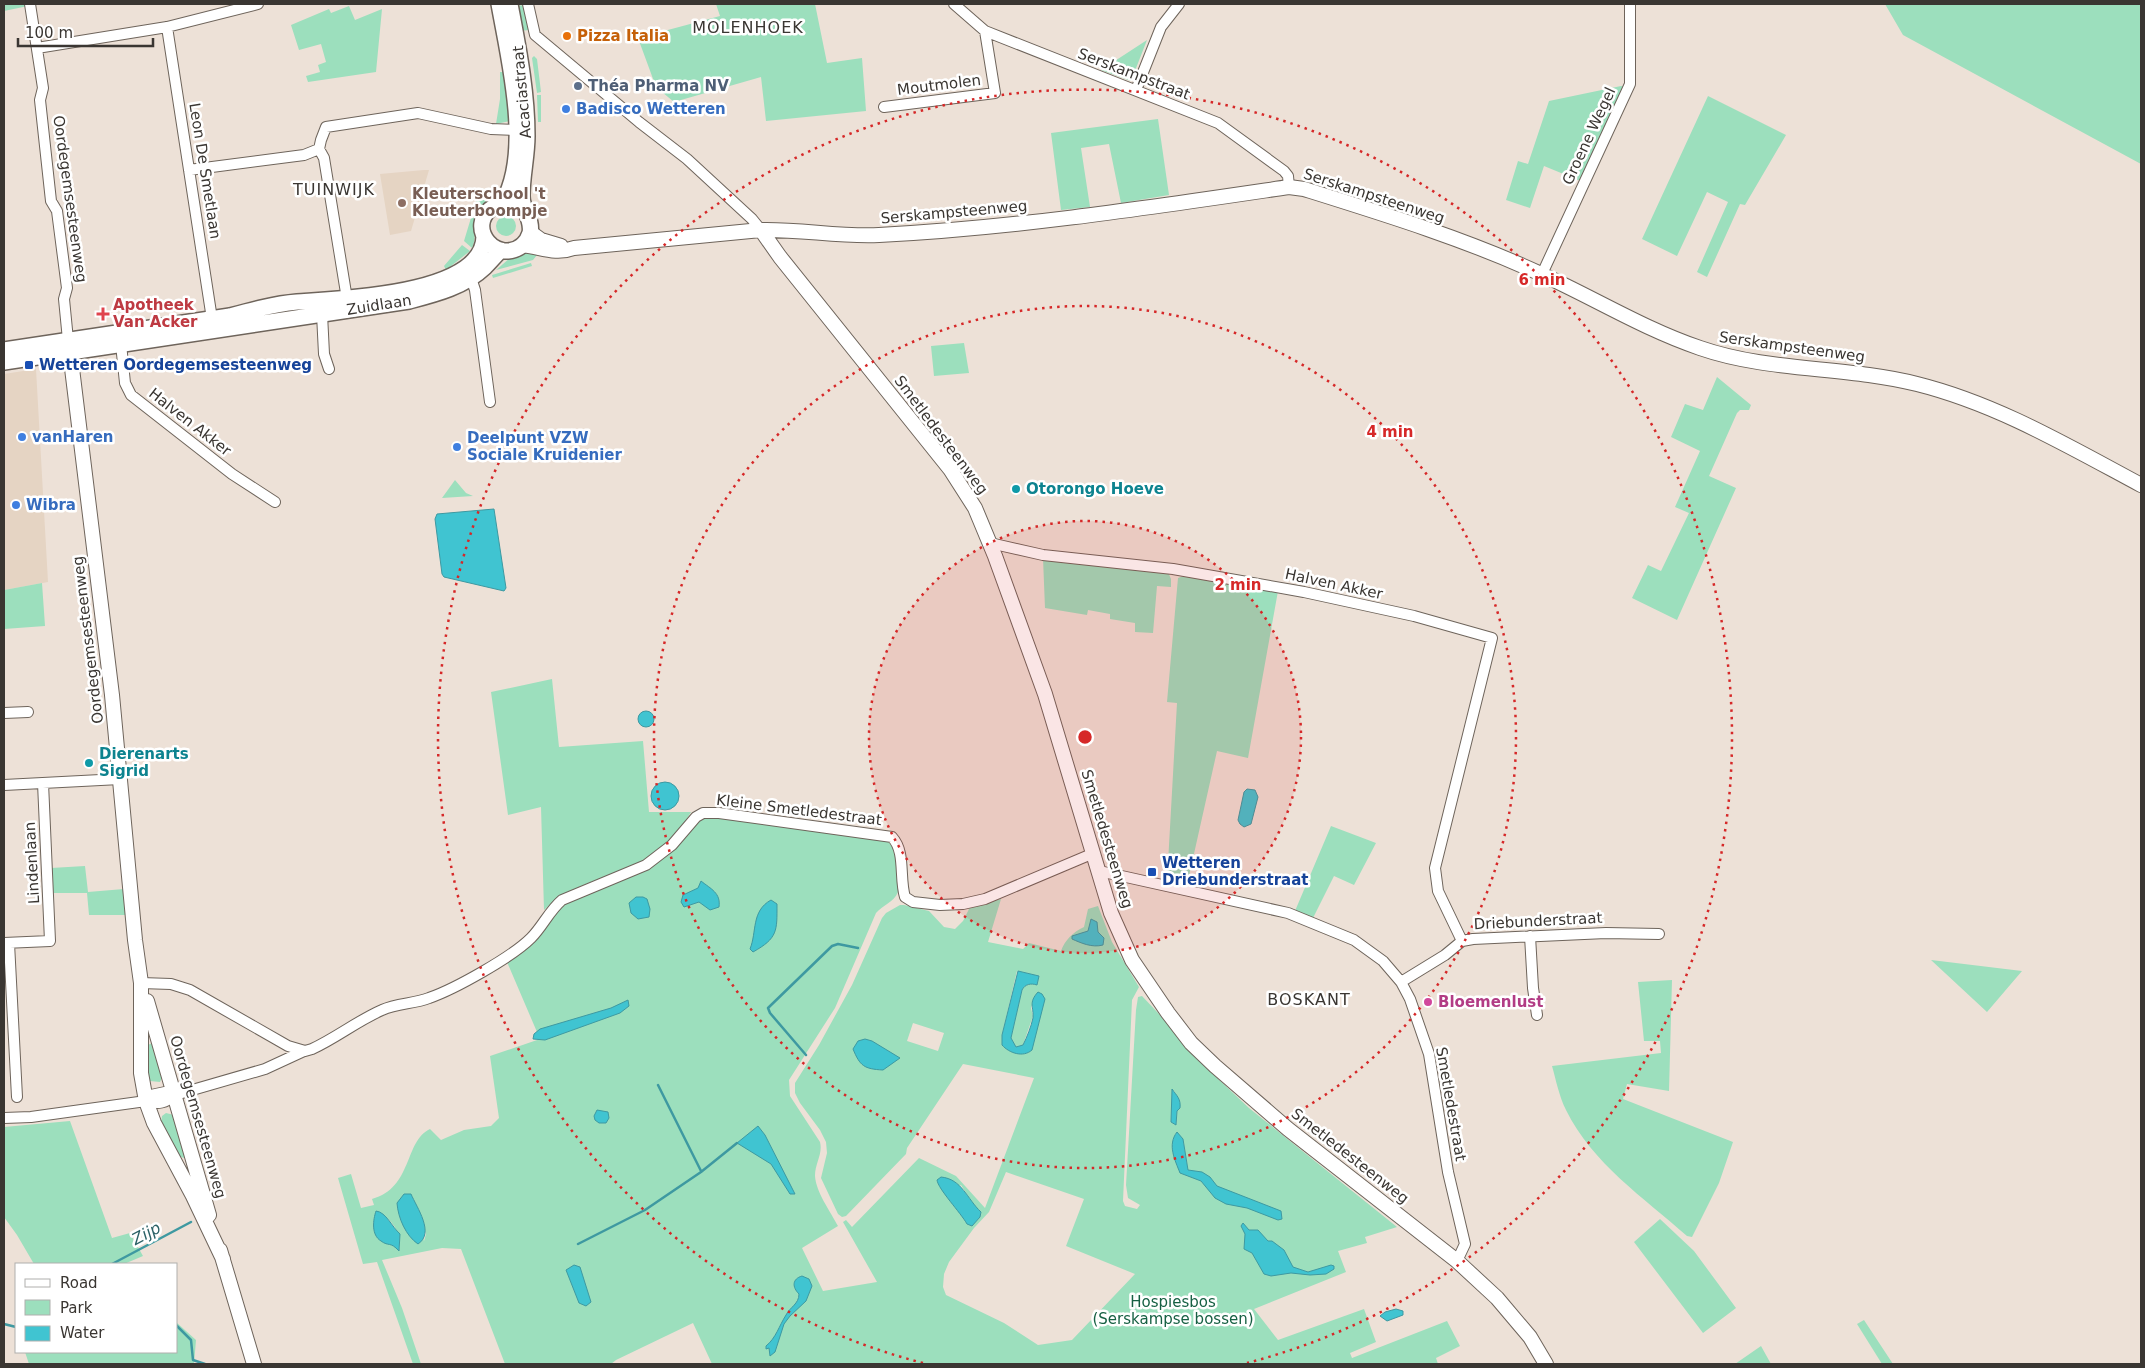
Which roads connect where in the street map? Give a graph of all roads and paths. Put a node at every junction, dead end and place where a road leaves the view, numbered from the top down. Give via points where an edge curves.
1 (30, 4) edge
2 (258, 4) edge
3 (499, 4) edge
4 (510, 4) edge
5 (528, 4) edge
6 (954, 4) edge
7 (1179, 4) edge
8 (1630, 4) edge
9 (167, 28) junction
10 (985, 32) junction
11 (535, 35) junction
12 (516, 37) junction
13 (37, 48) junction
14 (1136, 90) junction
15 (884, 107) dead end
16 (516, 130) junction
17 (320, 149) junction
18 (189, 170) junction
19 (1289, 187) junction
20 (503, 202) junction
21 (525, 211) junction
22 (761, 230) junction
23 (530, 232) junction
24 (484, 236) junction
25 (522, 246) junction
26 (574, 248) junction
27 (501, 250) junction
28 (1542, 274) junction
29 (471, 278) junction
30 (347, 299) junction
31 (277, 306) junction
32 (322, 314) junction
33 (212, 319) junction
34 (242, 326) junction
35 (46, 343) junction
36 (121, 344) junction
37 (69, 346) junction
38 (4, 350) edge
39 (4, 357) edge
40 (4, 362) edge
41 (329, 370) dead end
42 (490, 402) dead end
43 (2141, 485) edge
44 (274, 502) dead end
45 (990, 543) junction
46 (28, 712) dead end
47 (4, 713) edge
48 (120, 779) junction
49 (43, 783) junction
50 (4, 785) edge
51 (1094, 853) junction
52 (1099, 871) junction
53 (1659, 934) dead end
54 (1530, 936) junction
55 (1462, 941) junction
56 (6, 943) edge
57 (1401, 982) junction
58 (141, 983) junction
59 (1537, 1015) dead end
60 (305, 1051) junction
61 (175, 1095) junction
62 (17, 1097) dead end
63 (146, 1101) junction
64 (4, 1118) edge
65 (222, 1259) junction
66 (1457, 1261) junction
67 (254, 1364) edge
68 (1546, 1364) edge

1 - 13 street, Oordegemsesteenweg
2 - 9 street
3 - 16 main road, Acaciastraat via 513,87
4 - 12 main road, Acaciastraat
5 - 11 street
6 - 10 street, Serskampstraat
7 - 14 street via 1161,27
8 - 28 street, Groene Wegel via 1630,84
9 - 13 street
9 - 18 street, Leon De Smetlaan
10 - 14 street, Serskampstraat
10 - 15 street, Moutmolen via 995,93
11 - 12 street
11 - 22 street via 687,159
12 - 21 main road, Acaciastraat via 527,120 522,195
13 - 37 street, Oordegemsesteenweg via 51,201 56,211 67,288 64,299
14 - 19 street, Serskampstraat via 1218,123 1284,171
16 - 17 street via 491,129 418,113 326,127
16 - 20 main road, Acaciastraat via 513,177
17 - 18 street via 304,155
17 - 30 street
18 - 33 street, Leon De Smetlaan
19 - 22 street, Serskampsteenweg via 967,229 870,235
19 - 28 street, Serskampsteenweg via 1353,204
20 - 21 main road
20 - 24 main road, Acaciastraat via 495,205 484,217
21 - 23 main road, Acaciastraat
22 - 26 street
22 - 45 street, Smetledesteenweg via 950,469 968,495
23 - 25 main road
23 - 26 street via 546,242
24 - 27 main road via 492,246
24 - 30 main road, Zuidlaan via 482,252 475,260 442,280 412,289
25 - 26 street via 550,251
25 - 27 main road
27 - 29 main road, Zuidlaan
28 - 43 street, Serskampsteenweg via 1641,324 1714,352 1757,361 1881,377 1952,394 2037,429
29 - 32 main road, Zuidlaan via 430,296
29 - 42 street via 476,290
30 - 31 main road, Zuidlaan
31 - 33 main road, Zuidlaan
31 - 34 main road, Zuidlaan via 281,312 278,317
32 - 34 main road, Zuidlaan
32 - 41 street via 324,354
33 - 37 main road, Zuidlaan via 136,330 126,337
34 - 36 main road, Zuidlaan
35 - 37 main road, Zuidlaan
35 - 38 main road, Zuidlaan
35 - 39 main road, Zuidlaan via 38,350
36 - 37 main road, Zuidlaan
36 - 44 street, Halven Akker via 125,383 131,395 232,474
37 - 40 main road, Zuidlaan
37 - 48 street, Oordegemsesteenweg
45 - 51 street, Smetledesteenweg via 1045,694
45 - 55 street, Halven Akker via 1043,554 1173,569 1304,592 1414,616 1492,638 1435,868 1438,891
46 - 47 street
48 - 49 street
48 - 58 street, Oordegemsesteenweg
49 - 50 street
49 - 56 street, Lindenlaan via 50,941
51 - 52 street, Smetledesteenweg
51 - 60 street, Kleine Smetledestraat via 985,899 963,904 923,905 905,896 900,853 892,838 703,813 652,861 562,900 551,909 531,938 451,989 428,999 381,1010
52 - 57 street, Smetledestraat via 1288,913 1340,933 1368,948
52 - 66 street, Smetledesteenweg via 1111,914 1132,960 1191,1043 1288,1128
53 - 54 street, Driebunderstraat via 1606,932
54 - 55 street, Driebunderstraat
54 - 59 street
55 - 57 street, Driebunderstraat
56 - 62 street
57 - 66 street, Smetledestraat via 1420,1027 1435,1082 1448,1172 1466,1244
58 - 60 street via 170,984 190,990 288,1046
58 - 61 street, Oordegemsesteenweg
58 - 63 street, Oordegemsesteenweg via 141,1074
60 - 61 street, Kleine Smetledestraat via 265,1069
61 - 63 street, Kleine Smetledestraat via 168,1102 155,1104
61 - 65 street, Oordegemsesteenweg
63 - 64 street, Kleine Smetledestraat
63 - 65 street, Oordegemsesteenweg
65 - 67 street, Oordegemsesteenweg
66 - 68 street, Smetledesteenweg via 1497,1298 1530,1337

